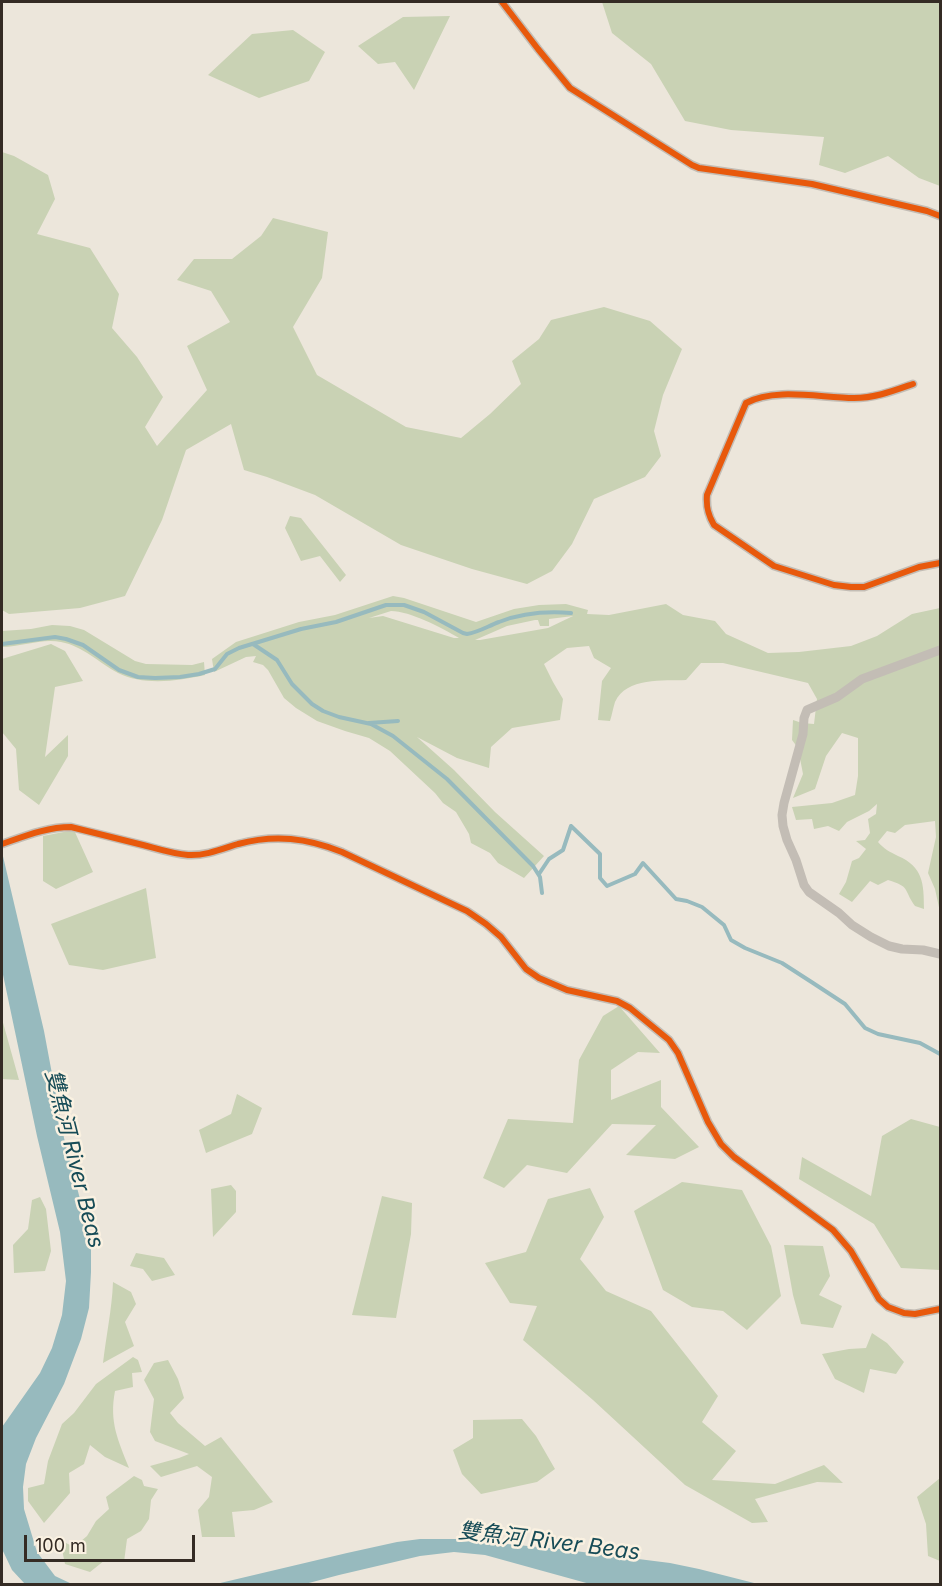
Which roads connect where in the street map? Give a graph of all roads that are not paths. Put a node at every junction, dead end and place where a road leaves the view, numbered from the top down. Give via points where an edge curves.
1 (502, 2) edge
2 (940, 216) edge
3 (913, 384) dead end
4 (940, 563) edge
5 (940, 650) edge
6 (3, 843) edge
7 (940, 954) edge
8 (940, 1310) edge

1 - 2 street via 570,88 692,165 812,184
3 - 4 street via 880,396 773,394 746,403 706,505 714,525 774,566 834,585 864,587
5 - 7 street via 862,679 837,697 807,710 782,816 787,840 809,892 852,925 889,946
6 - 8 street via 59,827 188,855 273,838 306,840 342,852 467,911 501,937 526,969 539,978 567,990 617,1001 669,1040 721,1144 833,1230 888,1307 915,1314

